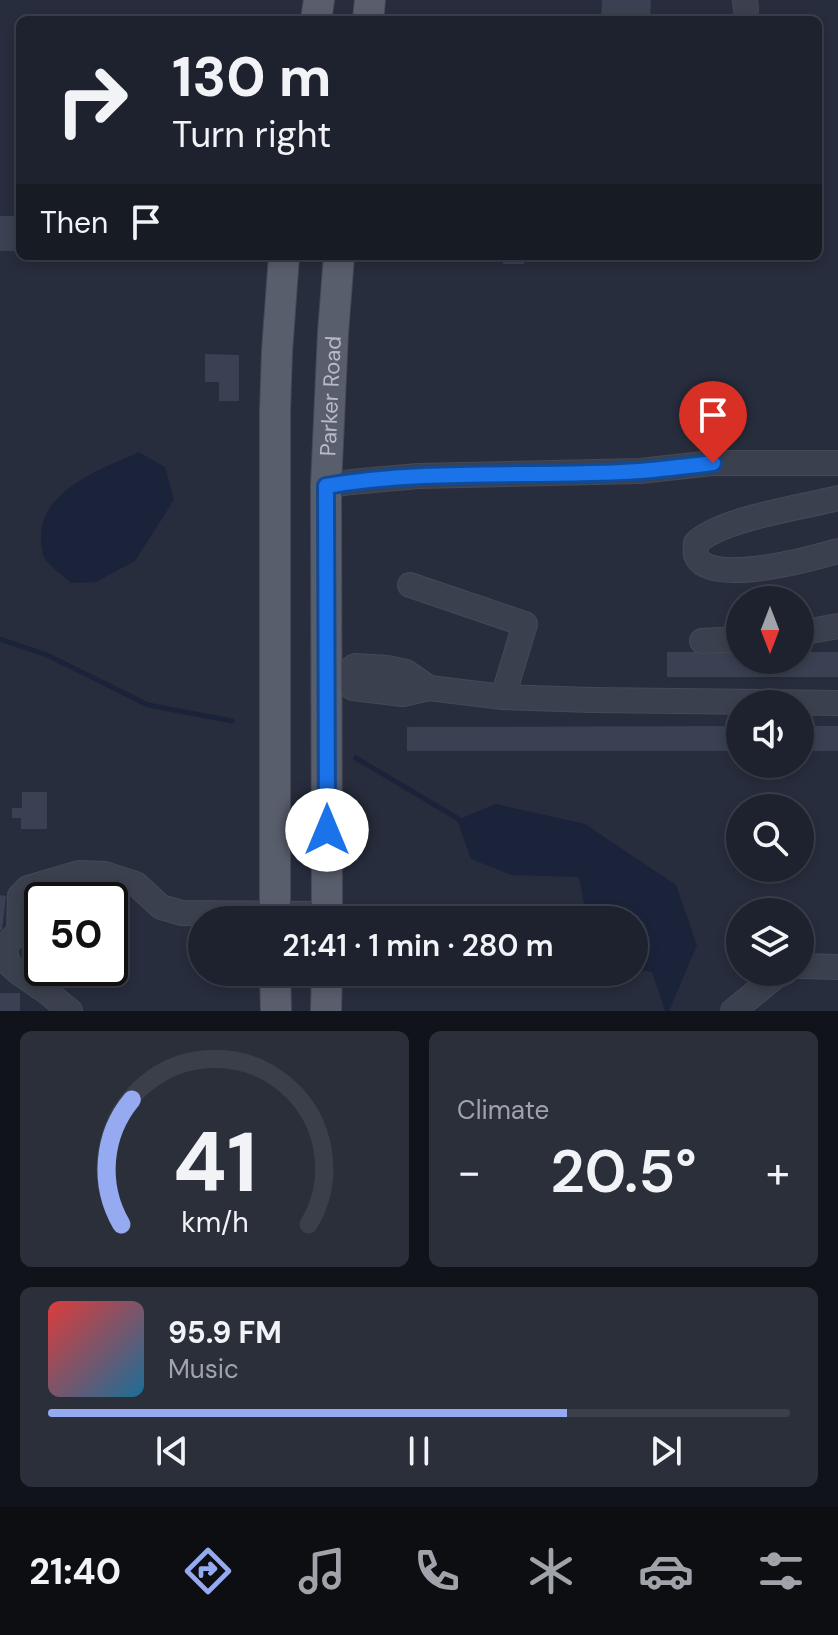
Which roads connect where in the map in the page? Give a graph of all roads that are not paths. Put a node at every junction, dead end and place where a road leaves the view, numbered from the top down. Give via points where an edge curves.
1 (284, 260) edge
2 (339, 260) edge
3 (838, 463) edge
4 (326, 486) junction
5 (838, 498) edge
6 (838, 551) edge
7 (410, 585) dead end
8 (838, 626) edge
9 (814, 630) edge
10 (726, 640) edge
11 (702, 641) dead end
12 (333, 678) junction
13 (503, 697) junction
14 (838, 703) edge
15 (274, 906) edge
16 (327, 906) edge
17 (188, 913) edge
18 (4, 963) edge
19 (814, 966) edge
20 (838, 967) edge
21 (275, 986) edge
22 (327, 986) edge
23 (764, 986) edge
24 (70, 1011) edge
25 (276, 1011) edge
26 (326, 1011) edge
27 (733, 1011) edge

1 - 15 main road via 275,412
2 - 4 main road, Parker Road
3 - 4 lane via 418,476
4 - 12 main road, Parker Road
5 - 6 lane via 742,521 702,537 695,554 716,569 752,570
7 - 13 lane via 525,624
8 - 9 lane
10 - 11 lane
12 - 13 lane via 353,688 403,694 429,688
12 - 16 main road, Parker Road
13 - 14 lane
17 - 18 lane via 161,907 136,884 79,873 28,888 20,896 19,932 5,945
18 - 24 lane
19 - 20 lane
21 - 25 main road
22 - 26 main road
23 - 27 lane

